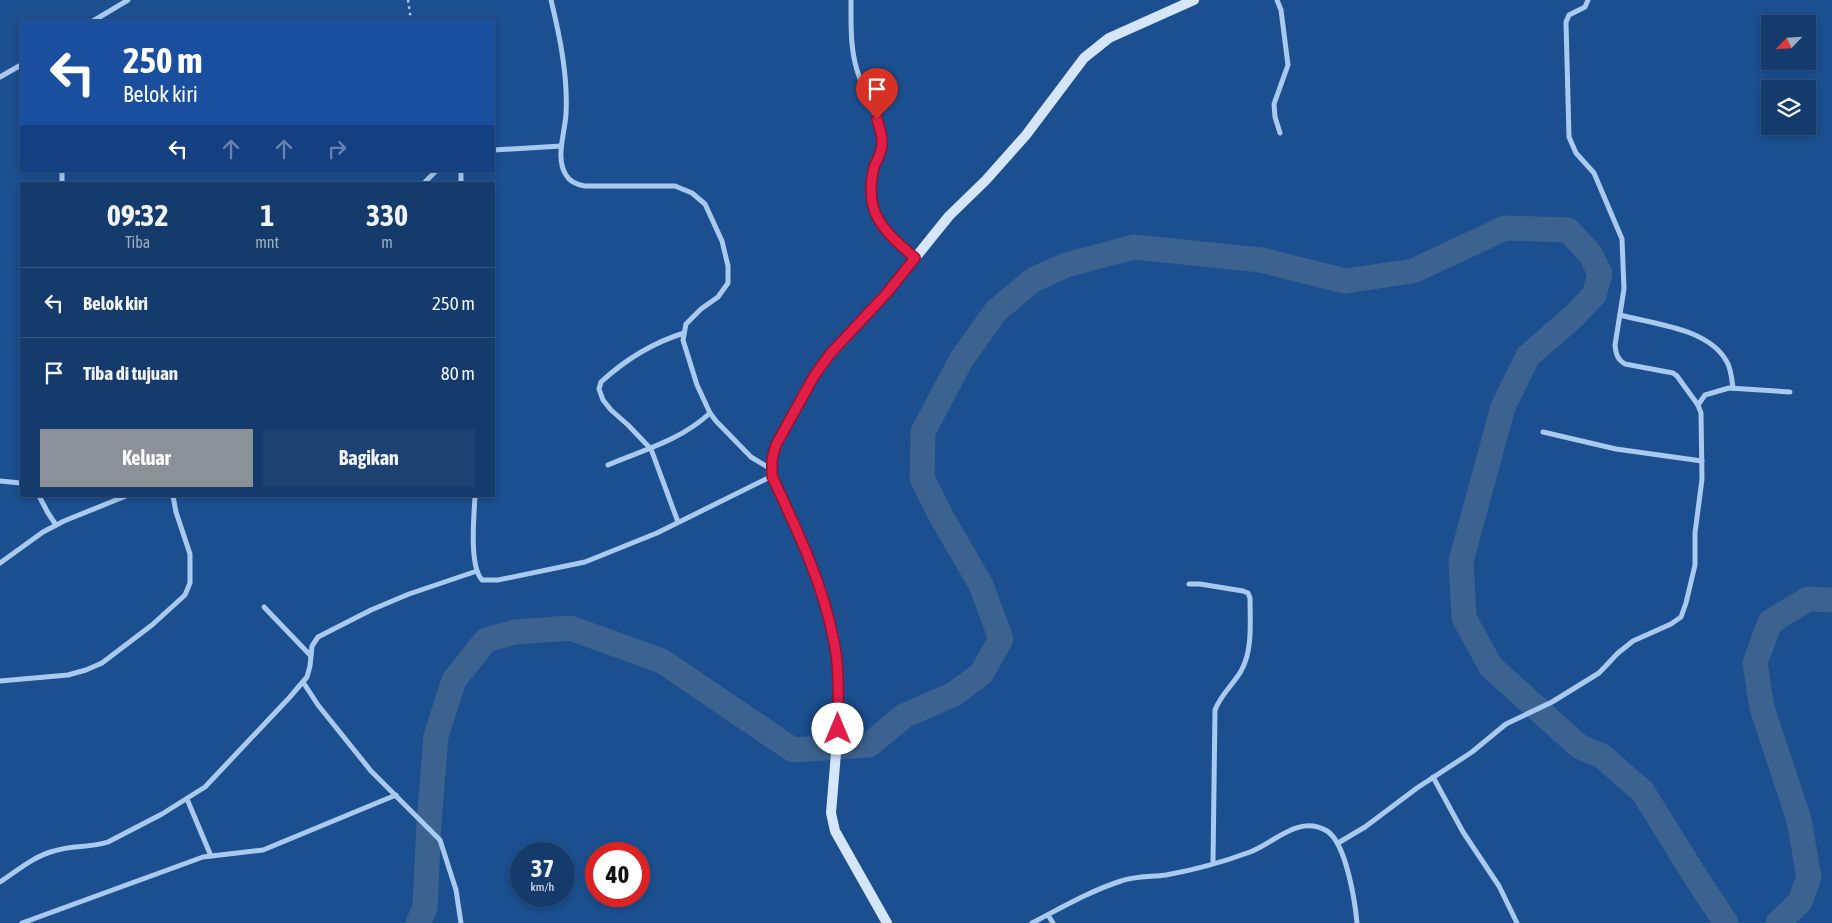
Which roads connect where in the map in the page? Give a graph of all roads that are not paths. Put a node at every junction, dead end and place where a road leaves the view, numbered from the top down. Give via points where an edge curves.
1 (128, 0) edge
2 (551, 0) edge
3 (851, 0) edge
4 (1194, 0) edge
5 (1277, 0) edge
6 (1588, 0) edge
7 (1176, 4) edge
8 (95, 20) edge
9 (20, 65) edge
10 (0, 77) edge
11 (1280, 133) dead end
12 (561, 146) junction
13 (495, 150) edge
14 (435, 172) edge
15 (425, 182) edge
16 (915, 258) junction
17 (1620, 315) junction
18 (684, 333) junction
19 (1734, 388) junction
20 (1790, 392) dead end
21 (1698, 404) junction
22 (710, 413) junction
23 (1543, 432) dead end
24 (651, 449) junction
25 (1702, 461) junction
26 (608, 465) dead end
27 (772, 473) junction
28 (0, 481) edge
29 (20, 483) edge
30 (40, 497) edge
31 (124, 497) edge
32 (173, 497) edge
33 (474, 497) edge
34 (678, 522) junction
35 (56, 525) junction
36 (0, 563) edge
37 (477, 570) junction
38 (1189, 584) dead end
39 (264, 607) dead end
40 (311, 656) junction
41 (0, 681) edge
42 (303, 682) junction
43 (1433, 778) junction
44 (396, 795) junction
45 (187, 799) junction
46 (1338, 842) junction
47 (211, 856) junction
48 (1213, 863) junction
49 (0, 882) edge
50 (1048, 914) junction
51 (22, 923) edge
52 (461, 923) edge
53 (887, 923) edge
54 (1032, 923) edge
55 (1052, 923) edge
56 (1357, 923) edge
57 (1517, 923) edge

1 - 8 street
2 - 12 street via 566,85
3 - 16 street via 854,61 882,139 871,198 884,230
4 - 7 street
5 - 11 street via 1288,65 1274,104
6 - 17 street via 1585,7 1569,15 1566,22 1569,137 1576,153 1594,173 1622,238 1624,289
7 - 16 street via 1109,38 1084,58 1026,135 945,220
9 - 10 street
12 - 13 street
12 - 18 street via 566,175 578,185 676,186 692,192 705,204 722,241 728,283 718,297 686,324
14 - 15 street
16 - 27 street via 814,376 776,445
17 - 19 street via 1696,335 1714,346 1727,362
17 - 21 street via 1615,345 1620,360 1633,366 1673,373
18 - 22 street via 683,340 697,385
18 - 24 street via 632,356 601,382 599,389 611,410
19 - 20 street
19 - 21 street via 1705,395
21 - 25 street
22 - 24 street via 680,435
22 - 27 street via 751,457
23 - 25 street via 1616,449
24 - 26 street
24 - 34 street
25 - 43 street via 1695,565 1681,617 1633,640 1599,673 1552,702 1506,724
27 - 34 street
27 - 53 street via 822,593 834,638 838,729 832,813 836,831
28 - 29 street
30 - 35 street
31 - 35 street
32 - 41 street via 190,554 190,583 185,595 102,663 68,675
33 - 37 street
34 - 37 street via 618,549 569,566 498,580 482,580
35 - 36 street
37 - 40 street via 409,594 343,624 318,637 312,646
38 - 48 street via 1242,591 1250,598 1250,646 1242,670 1219,699 1215,710
39 - 40 street
40 - 42 street
42 - 44 street via 371,771
42 - 45 street via 205,787
43 - 46 street via 1365,827
43 - 57 street via 1463,832 1499,886
44 - 47 street via 263,850
44 - 52 street via 440,840 456,890
45 - 47 street
45 - 49 street via 108,842 46,854
46 - 48 street via 1327,832 1306,826 1288,830 1252,851
46 - 56 street via 1347,869
47 - 51 street
48 - 50 street via 1166,875 1123,880
50 - 54 street
50 - 55 street

